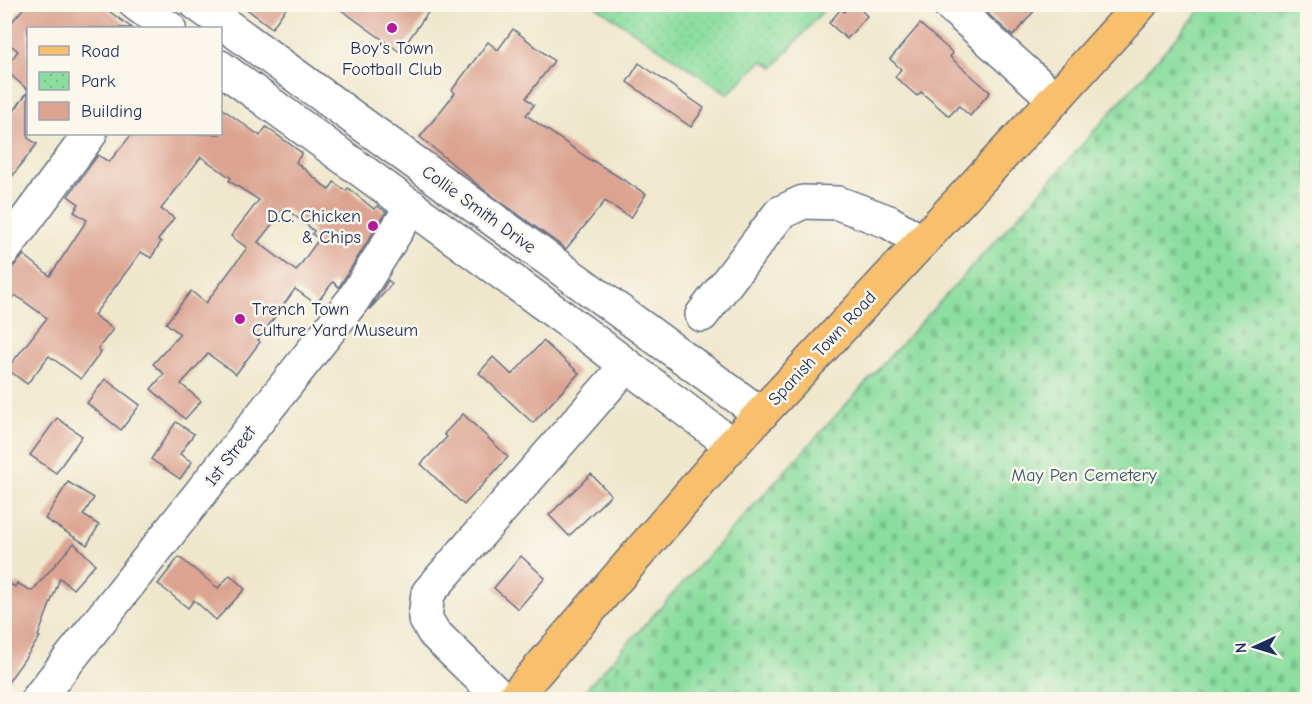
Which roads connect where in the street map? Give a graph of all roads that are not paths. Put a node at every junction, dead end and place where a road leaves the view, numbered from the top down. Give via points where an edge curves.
1 (136, 4) edge
2 (197, 4) edge
3 (949, 4) edge
4 (1141, 4) edge
5 (167, 27) edge
6 (222, 68) edge
7 (1055, 99) junction
8 (89, 135) edge
9 (412, 206) junction
10 (922, 242) junction
11 (4, 250) edge
12 (702, 315) dead end
13 (626, 366) junction
14 (761, 414) junction
15 (732, 445) junction
16 (38, 699) edge
17 (503, 699) edge
18 (512, 699) edge

1 - 5 street
2 - 14 street, Collie Smith Drive
3 - 7 street
4 - 7 main road, Spanish Town Road
6 - 9 street, Collie Smith Drive
7 - 10 main road, Spanish Town Road
8 - 11 street
9 - 13 street, Collie Smith Drive
9 - 16 street, 1st Street via 353,300
10 - 12 street via 889,222 838,203 803,202 780,213
10 - 14 main road, Spanish Town Road
13 - 15 street, Collie Smith Drive
13 - 17 street via 428,593 425,618 434,633
14 - 15 main road, Spanish Town Road
15 - 18 main road, Spanish Town Road

